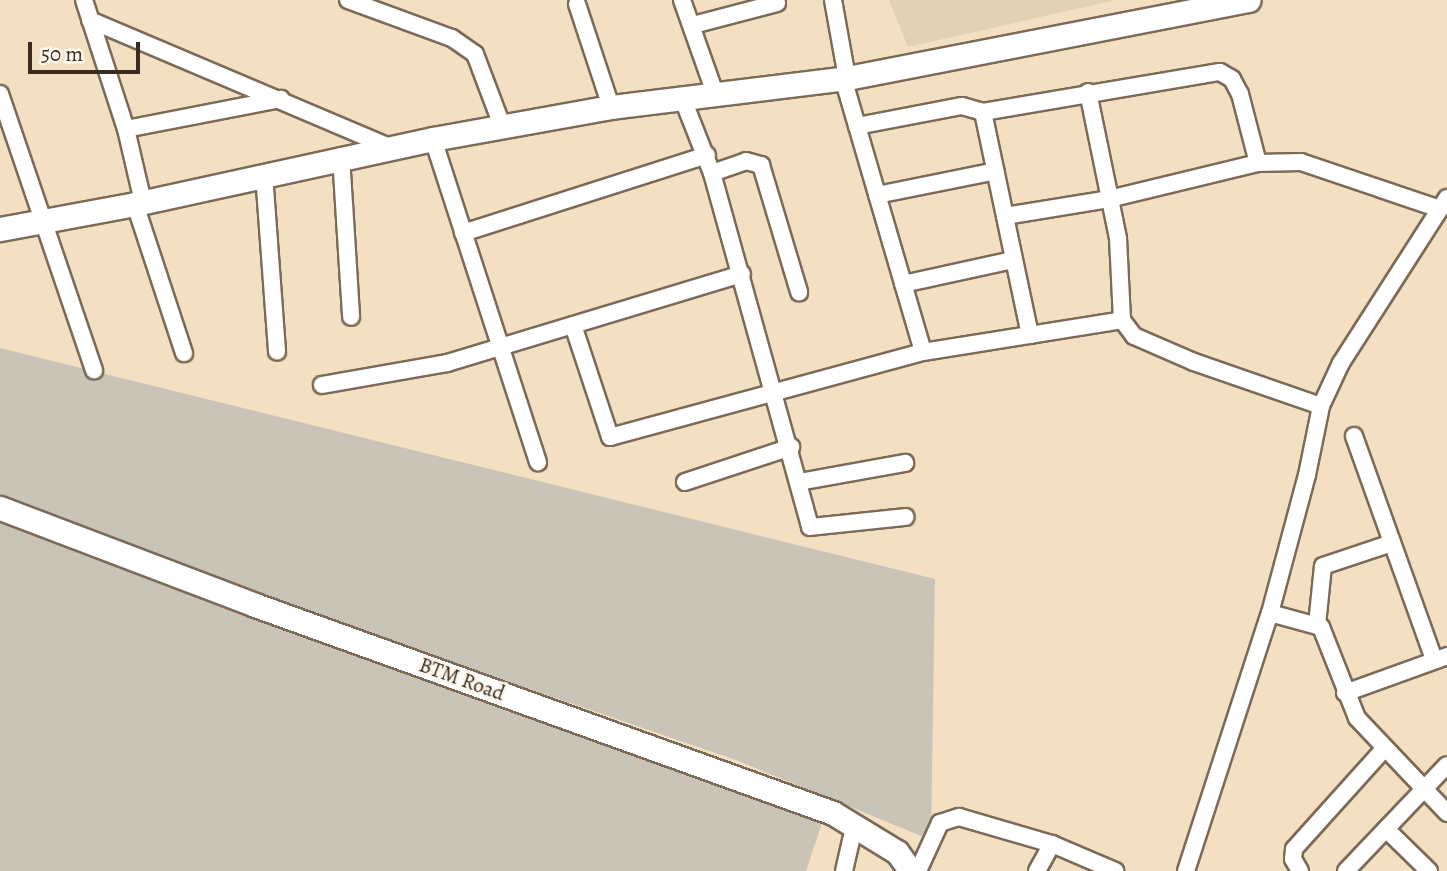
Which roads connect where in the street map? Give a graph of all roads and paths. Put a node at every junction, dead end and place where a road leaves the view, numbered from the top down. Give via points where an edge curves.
1 (84, 0) edge
2 (682, 0) edge
3 (833, 0) edge
4 (1249, 0) edge
5 (357, 2) edge
6 (777, 3) dead end
7 (577, 4) dead end
8 (1174, 8) edge
9 (90, 20) junction
10 (693, 25) junction
11 (845, 78) junction
12 (1088, 92) junction
13 (715, 93) junction
14 (0, 94) edge
15 (682, 97) junction
16 (281, 99) junction
17 (611, 107) junction
18 (983, 112) junction
19 (857, 126) junction
20 (503, 128) junction
21 (125, 129) junction
22 (433, 139) junction
23 (389, 147) junction
24 (707, 155) junction
25 (341, 156) junction
26 (1258, 163) junction
27 (996, 171) junction
28 (712, 173) junction
29 (264, 174) junction
30 (877, 195) junction
31 (1109, 199) junction
32 (139, 203) junction
33 (1443, 203) edge
34 (1006, 216) junction
35 (45, 221) junction
36 (0, 229) edge
37 (463, 233) junction
38 (1013, 260) junction
39 (742, 274) junction
40 (903, 284) junction
41 (799, 292) dead end
42 (351, 317) dead end
43 (1122, 320) junction
44 (573, 325) junction
45 (1030, 335) junction
46 (502, 346) junction
47 (277, 352) dead end
48 (923, 352) junction
49 (184, 353) dead end
50 (94, 370) dead end
51 (322, 385) dead end
52 (776, 394) junction
53 (1321, 406) junction
54 (1354, 436) dead end
55 (791, 447) junction
56 (538, 462) dead end
57 (905, 463) dead end
58 (685, 482) dead end
59 (799, 482) junction
60 (0, 508) edge
61 (905, 517) dead end
62 (1392, 543) junction
63 (1270, 613) junction
64 (1317, 625) junction
65 (1441, 658) edge
66 (1345, 693) junction
67 (1384, 749) junction
68 (1447, 765) edge
69 (1422, 787) junction
70 (1447, 813) edge
71 (855, 823) junction
72 (1386, 829) junction
73 (1052, 844) junction
74 (844, 871) edge
75 (911, 871) edge
76 (918, 871) edge
77 (1037, 871) edge
78 (1115, 871) edge
79 (1186, 871) edge
80 (1300, 871) edge
81 (1346, 871) edge
82 (1429, 871) edge

1 - 9 street
2 - 10 street
3 - 11 street
4 - 8 street
5 - 20 street via 452,38 475,54
6 - 10 street
7 - 17 street
8 - 11 street
9 - 16 street
9 - 21 street
10 - 13 street
11 - 13 street
11 - 19 street
12 - 18 street
12 - 26 street via 1220,72 1232,79 1240,94
12 - 31 street
13 - 15 street
14 - 35 street
15 - 17 street
15 - 24 street
16 - 21 street
16 - 23 street
17 - 20 street
18 - 19 street via 962,106
18 - 27 street
19 - 30 street
20 - 22 street
21 - 32 street
22 - 23 street
22 - 37 street
23 - 25 street
24 - 28 street
24 - 37 street
25 - 29 street
25 - 42 street
26 - 31 street
26 - 33 street via 1301,162
27 - 30 street
27 - 34 street
28 - 39 street
28 - 41 street via 746,161 761,165
29 - 32 street
29 - 47 street
30 - 40 street
31 - 34 street
31 - 43 street via 1118,238
32 - 35 street
32 - 49 street
33 - 53 street via 1341,363
34 - 38 street
35 - 36 street
35 - 50 street
37 - 46 street
38 - 40 street
38 - 45 street
39 - 44 street
39 - 52 street
40 - 48 street
43 - 45 street
43 - 53 street via 1134,335 1194,362
44 - 46 street
44 - 52 street via 610,437
45 - 48 street
46 - 51 street via 447,363
46 - 56 street
48 - 52 street
52 - 55 street
53 - 63 street
54 - 62 street
55 - 58 street
55 - 59 street
57 - 59 street
59 - 61 street via 807,522 816,530
60 - 71 street, BTM Road
62 - 64 street via 1324,566
62 - 65 street
63 - 64 street
63 - 79 street
64 - 66 street via 1325,634
65 - 66 street
66 - 67 street via 1357,718
67 - 69 street
67 - 80 street via 1294,849 1293,859
68 - 69 street
69 - 70 street
69 - 72 street
71 - 74 street
71 - 75 street, BTM Road via 897,852
72 - 81 street
72 - 82 street
73 - 76 street via 959,817 940,823
73 - 77 street
73 - 78 street

